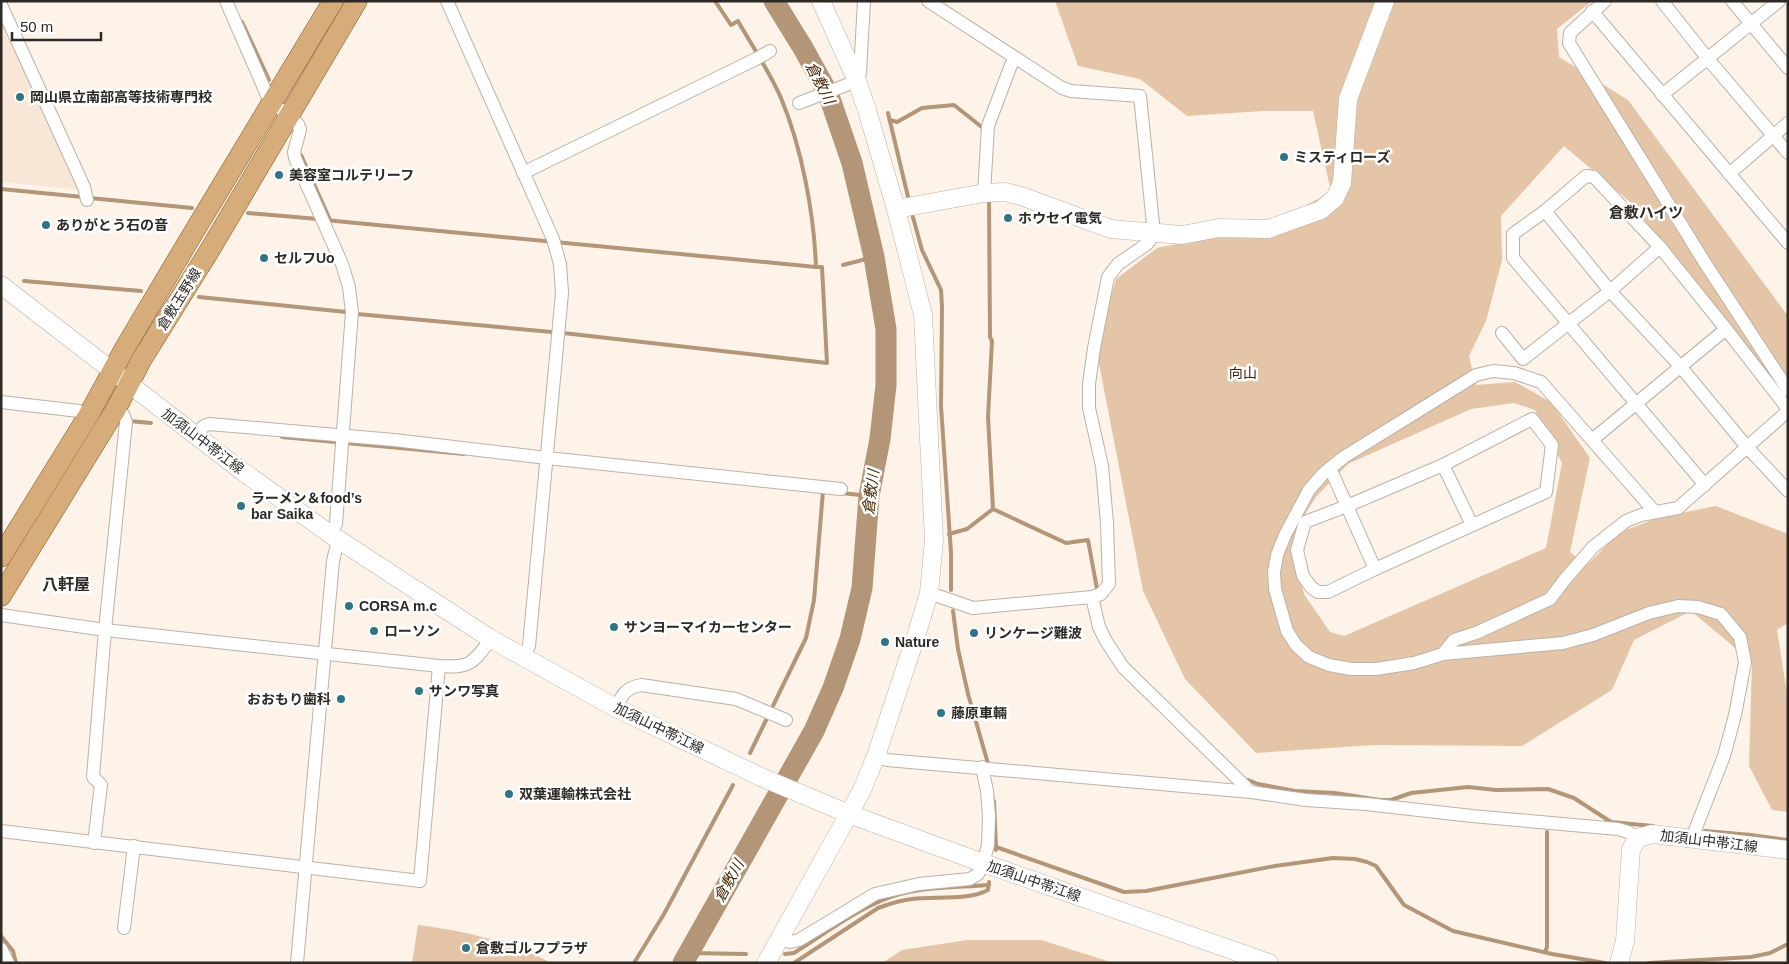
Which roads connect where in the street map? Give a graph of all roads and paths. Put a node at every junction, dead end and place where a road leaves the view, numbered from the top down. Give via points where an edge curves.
1 (226, 1) edge
2 (333, 1) edge
3 (357, 1) edge
4 (447, 1) edge
5 (821, 1) edge
6 (864, 1) edge
7 (928, 1) edge
8 (1385, 1) edge
9 (1605, 1) edge
10 (1662, 1) edge
11 (1732, 1) edge
12 (1779, 1) edge
13 (1, 5) edge
14 (1592, 11) junction
15 (1751, 24) junction
16 (763, 55) dead end
17 (1015, 59) junction
18 (1708, 59) junction
19 (1788, 68) edge
20 (853, 83) junction
21 (1662, 95) junction
22 (801, 102) dead end
23 (273, 103) junction
24 (289, 114) junction
25 (1788, 123) edge
26 (1774, 135) junction
27 (1788, 153) edge
28 (523, 173) junction
29 (1729, 174) junction
30 (984, 193) junction
31 (87, 197) dead end
32 (906, 207) junction
33 (1545, 211) junction
34 (1154, 234) junction
35 (1788, 243) edge
36 (1660, 247) junction
37 (1, 285) edge
38 (1610, 291) junction
39 (1567, 324) junction
40 (1726, 329) junction
41 (1502, 333) dead end
42 (1523, 359) junction
43 (1680, 366) junction
44 (112, 372) junction
45 (1541, 382) junction
46 (129, 385) junction
47 (1788, 390) edge
48 (1, 402) edge
49 (1635, 403) junction
50 (1788, 410) edge
51 (123, 414) dead end
52 (88, 416) junction
53 (196, 435) junction
54 (1592, 440) junction
55 (342, 441) junction
56 (1747, 447) junction
57 (547, 462) junction
58 (1443, 465) junction
59 (1330, 468) junction
60 (1705, 485) junction
61 (842, 489) dead end
62 (1788, 491) edge
63 (1347, 506) junction
64 (1655, 512) junction
65 (1472, 525) junction
66 (335, 538) junction
67 (1, 556) edge
68 (1375, 569) junction
69 (928, 593) junction
70 (1, 596) edge
71 (1092, 597) junction
72 (1, 615) edge
73 (105, 630) junction
74 (491, 639) junction
75 (324, 652) junction
76 (1443, 654) junction
77 (524, 657) junction
78 (439, 666) junction
79 (616, 708) junction
80 (775, 715) dead end
81 (876, 756) junction
82 (987, 768) junction
83 (1251, 792) junction
84 (848, 814) junction
85 (1, 831) edge
86 (1638, 838) junction
87 (1692, 838) junction
88 (94, 843) junction
89 (134, 846) junction
90 (1788, 850) edge
91 (983, 864) junction
92 (306, 867) junction
93 (124, 928) dead end
94 (780, 938) junction
95 (1, 949) edge
96 (8, 963) edge
97 (297, 963) edge
98 (766, 963) edge
99 (1269, 963) edge
100 (1619, 963) edge

1 - 23 street
2 - 23 main road, 倉敷玉野線
3 - 24 main road, 倉敷玉野線
4 - 28 street
5 - 20 street
6 - 20 street via 860,73
7 - 17 street
8 - 34 street via 1348,99 1342,183 1335,198 1321,210 1268,229 1219,228 1182,235
9 - 14 street
10 - 18 street
11 - 15 street
12 - 15 street
13 - 31 street
14 - 21 street
14 - 47 street via 1570,33 1569,43
15 - 18 street
15 - 19 street
16 - 28 street
17 - 30 street via 988,126
17 - 34 street via 1071,91 1140,96
18 - 21 street
18 - 26 street
20 - 22 street
20 - 32 street
21 - 29 street
23 - 24 street
23 - 44 main road, 倉敷玉野線
24 - 46 main road, 倉敷玉野線
24 - 55 street via 300,130 294,146 295,158 349,287 352,312
25 - 26 street
26 - 27 street
26 - 29 street
28 - 57 street via 554,243 562,286
29 - 35 street
30 - 32 street
30 - 34 street via 1005,192 1111,229
32 - 69 street via 925,338 934,540
33 - 36 street via 1586,176 1594,177
33 - 38 street
33 - 39 street via 1513,234 1512,258
34 - 71 street via 1147,244 1118,264 1108,277 1100,311 1090,375 1089,408 1102,466 1109,584 1101,594
36 - 38 street
36 - 40 street
37 - 44 street, 加須山中帯江線
38 - 39 street
38 - 43 street
39 - 42 street
39 - 49 street
40 - 43 street
40 - 50 street
41 - 42 street
42 - 45 street
43 - 49 street
43 - 56 street
44 - 46 street, 加須山中帯江線
44 - 52 main road, 倉敷玉野線
45 - 54 street
45 - 59 street via 1514,372 1492,371 1476,375
46 - 53 street, 加須山中帯江線
46 - 70 main road, 倉敷玉野線
48 - 52 street via 79,411
49 - 54 street
49 - 60 street
50 - 56 street
51 - 73 street via 126,422
52 - 67 main road, 倉敷玉野線
53 - 55 street via 210,424
53 - 66 street, 加須山中帯江線
54 - 64 street
55 - 57 street via 394,440
55 - 66 street
56 - 60 street
56 - 62 street
57 - 61 street
57 - 77 street via 530,646
58 - 63 street
58 - 65 street
58 - 65 street via 1532,419 1552,445 1546,492
59 - 63 street
59 - 76 street via 1309,490 1284,535 1277,555 1275,589 1287,631 1296,646 1309,657 1351,669 1414,664
60 - 64 street via 1678,508
63 - 68 street
63 - 68 street via 1305,522 1297,550 1302,576 1318,592 1328,592
64 - 76 street via 1626,521 1593,547 1550,600 1454,640
65 - 68 street
66 - 74 street, 加須山中帯江線
66 - 75 street
69 - 71 street via 973,608
69 - 81 street
71 - 83 street via 1099,627 1124,666
72 - 73 street
73 - 75 street
73 - 88 street via 93,777 101,785
74 - 77 street, 加須山中帯江線
74 - 78 street via 470,663 457,667
75 - 78 street
75 - 92 street
76 - 87 street via 1563,643 1678,606 1698,606 1721,614 1740,637 1745,662 1724,756
77 - 79 street, 加須山中帯江線
78 - 92 street via 420,881
79 - 80 street via 630,687 641,685 736,699
79 - 84 street, 加須山中帯江線 via 761,777
81 - 82 street via 887,760
81 - 84 street
82 - 83 street
82 - 91 street via 988,845
83 - 86 street via 1618,829
84 - 91 street, 加須山中帯江線
84 - 94 street
85 - 88 street
86 - 87 street, 加須山中帯江線 via 1652,834
86 - 100 street via 1632,849 1625,941
87 - 90 street, 加須山中帯江線
88 - 89 street
89 - 92 street
89 - 93 street
91 - 94 street via 978,874 970,879 919,884 875,894 799,940 790,942
91 - 99 street, 加須山中帯江線
92 - 97 street
94 - 98 street
95 - 96 street

